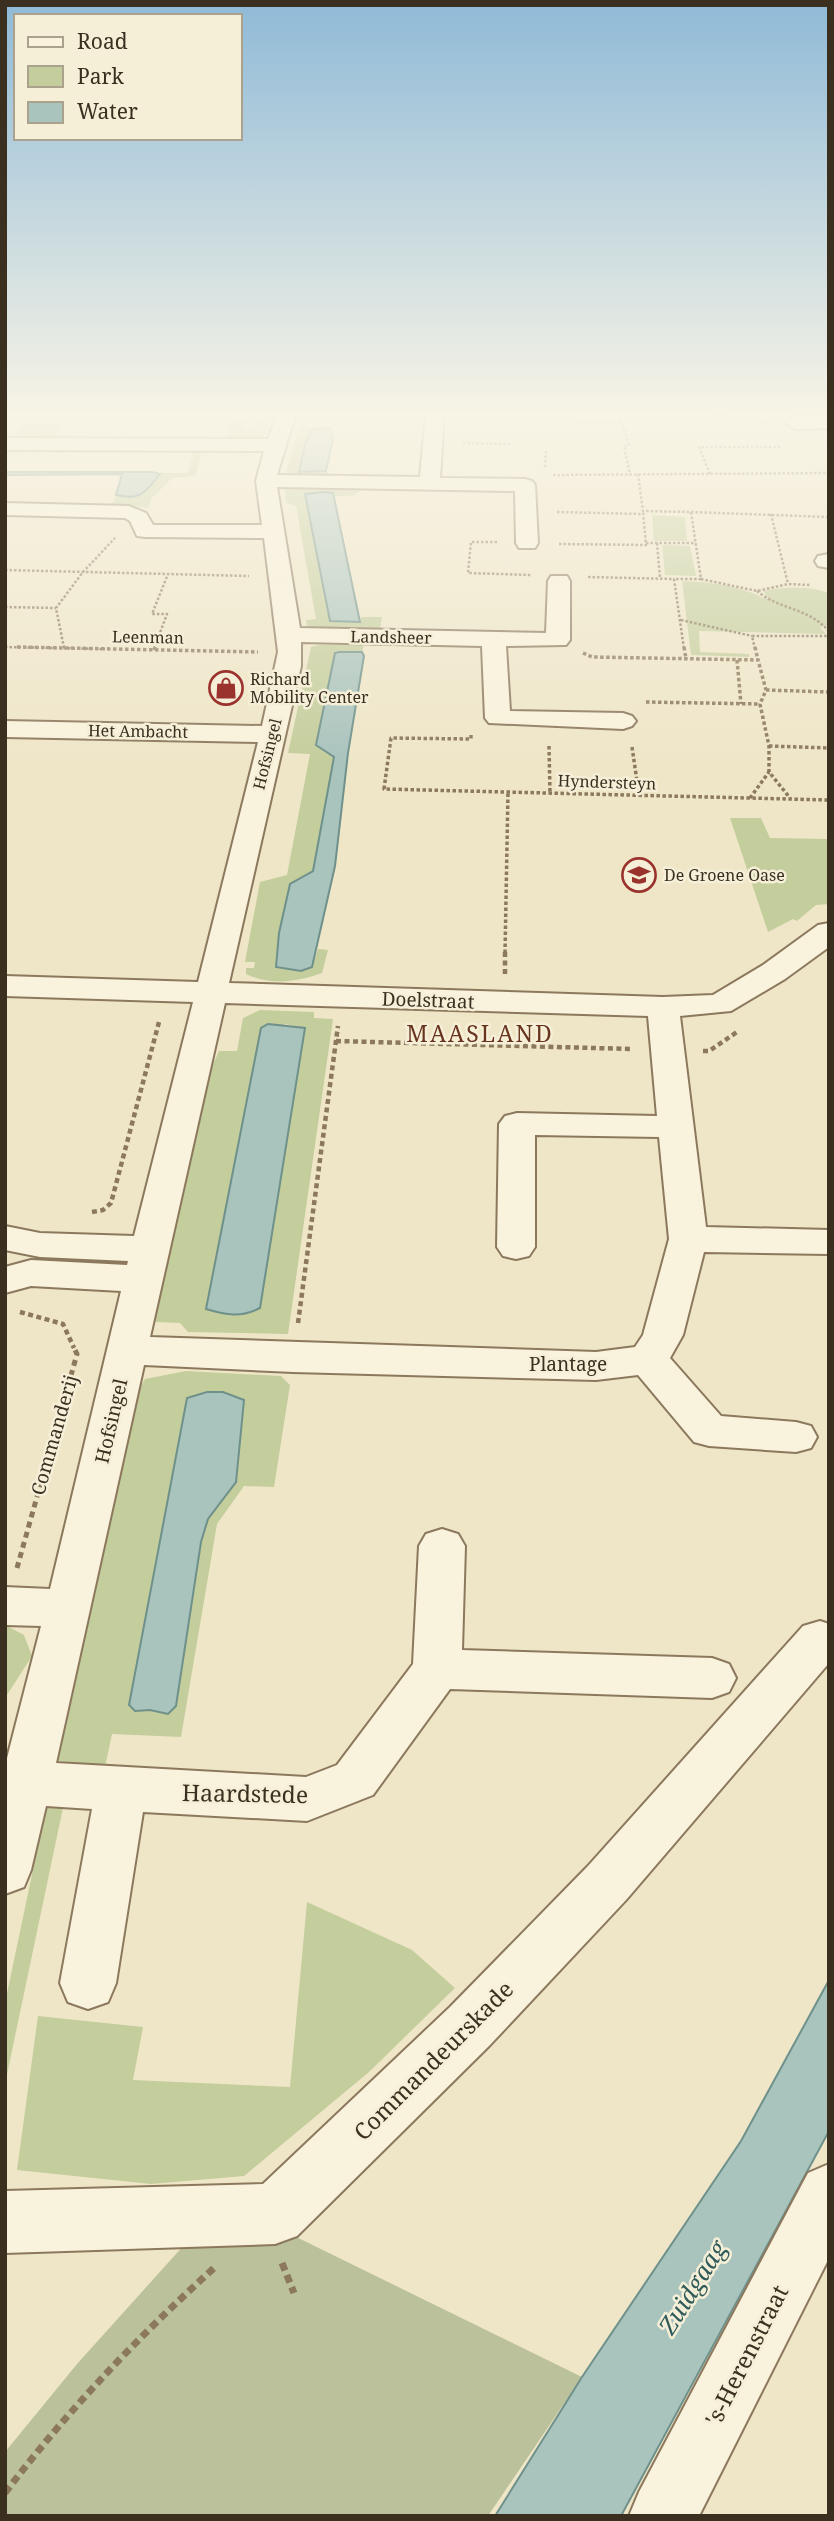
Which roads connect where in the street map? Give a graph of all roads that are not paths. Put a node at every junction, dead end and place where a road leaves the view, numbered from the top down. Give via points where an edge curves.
1 (145, 531) edge
2 (527, 531) edge
3 (274, 532) joint
4 (527, 543) dead end
5 (559, 580) road end
6 (494, 640) junction
7 (290, 644) junction
8 (5, 729) edge
9 (627, 729) road end
10 (272, 734) junction
11 (829, 932) edge
12 (5, 986) edge
13 (210, 993) junction
14 (663, 1007) junction
15 (674, 1127) junction
16 (5, 1238) edge
17 (688, 1239) junction
18 (829, 1242) edge
19 (5, 1247) edge
20 (516, 1247) dead end
21 (147, 1264) junction
22 (5, 1271) edge
23 (7, 1295) edge
24 (127, 1350) junction
25 (648, 1360) junction
26 (796, 1437) dead end
27 (442, 1546) dead end
28 (6, 1606) edge
29 (69, 1608) junction
30 (829, 1643) edge
31 (437, 1670) junction
32 (712, 1678) dead end
33 (24, 1783) junction
34 (121, 1788) junction
35 (5, 1871) edge
36 (88, 1983) dead end
37 (829, 2193) edge
38 (5, 2222) edge
39 (663, 2516) edge

1 - 3 street
2 - 4 street
3 - 7 street, Hofsingel
5 - 6 street, Landsheer via 558,640
6 - 7 street, Landsheer
6 - 9 street via 498,718
7 - 10 street, Hofsingel
8 - 10 street, Het Ambacht
10 - 13 street, Hofsingel
11 - 14 street, Doelstraat via 720,1004
12 - 13 street, Doelstraat
13 - 14 street, Doelstraat
13 - 21 street, Hofsingel
14 - 15 street
15 - 17 street
15 - 20 street via 517,1124
16 - 21 street
17 - 18 street
17 - 25 street via 663,1335
19 - 22 street via 12,1257
21 - 23 street via 31,1273
21 - 24 street, Hofsingel
24 - 25 street, Plantage via 596,1366
24 - 29 street, Hofsingel
25 - 26 street via 709,1431
27 - 31 street
28 - 29 street
29 - 33 street, Hofsingel
30 - 38 street, Commandeurskade via 820,1640 580,1912 470,2026 275,2214
31 - 32 street
31 - 34 street, Haardstede via 355,1780 307,1799
33 - 34 street, Haardstede
33 - 35 street, Hofsingel
34 - 36 street
37 - 39 street, 's-Herenstraat

